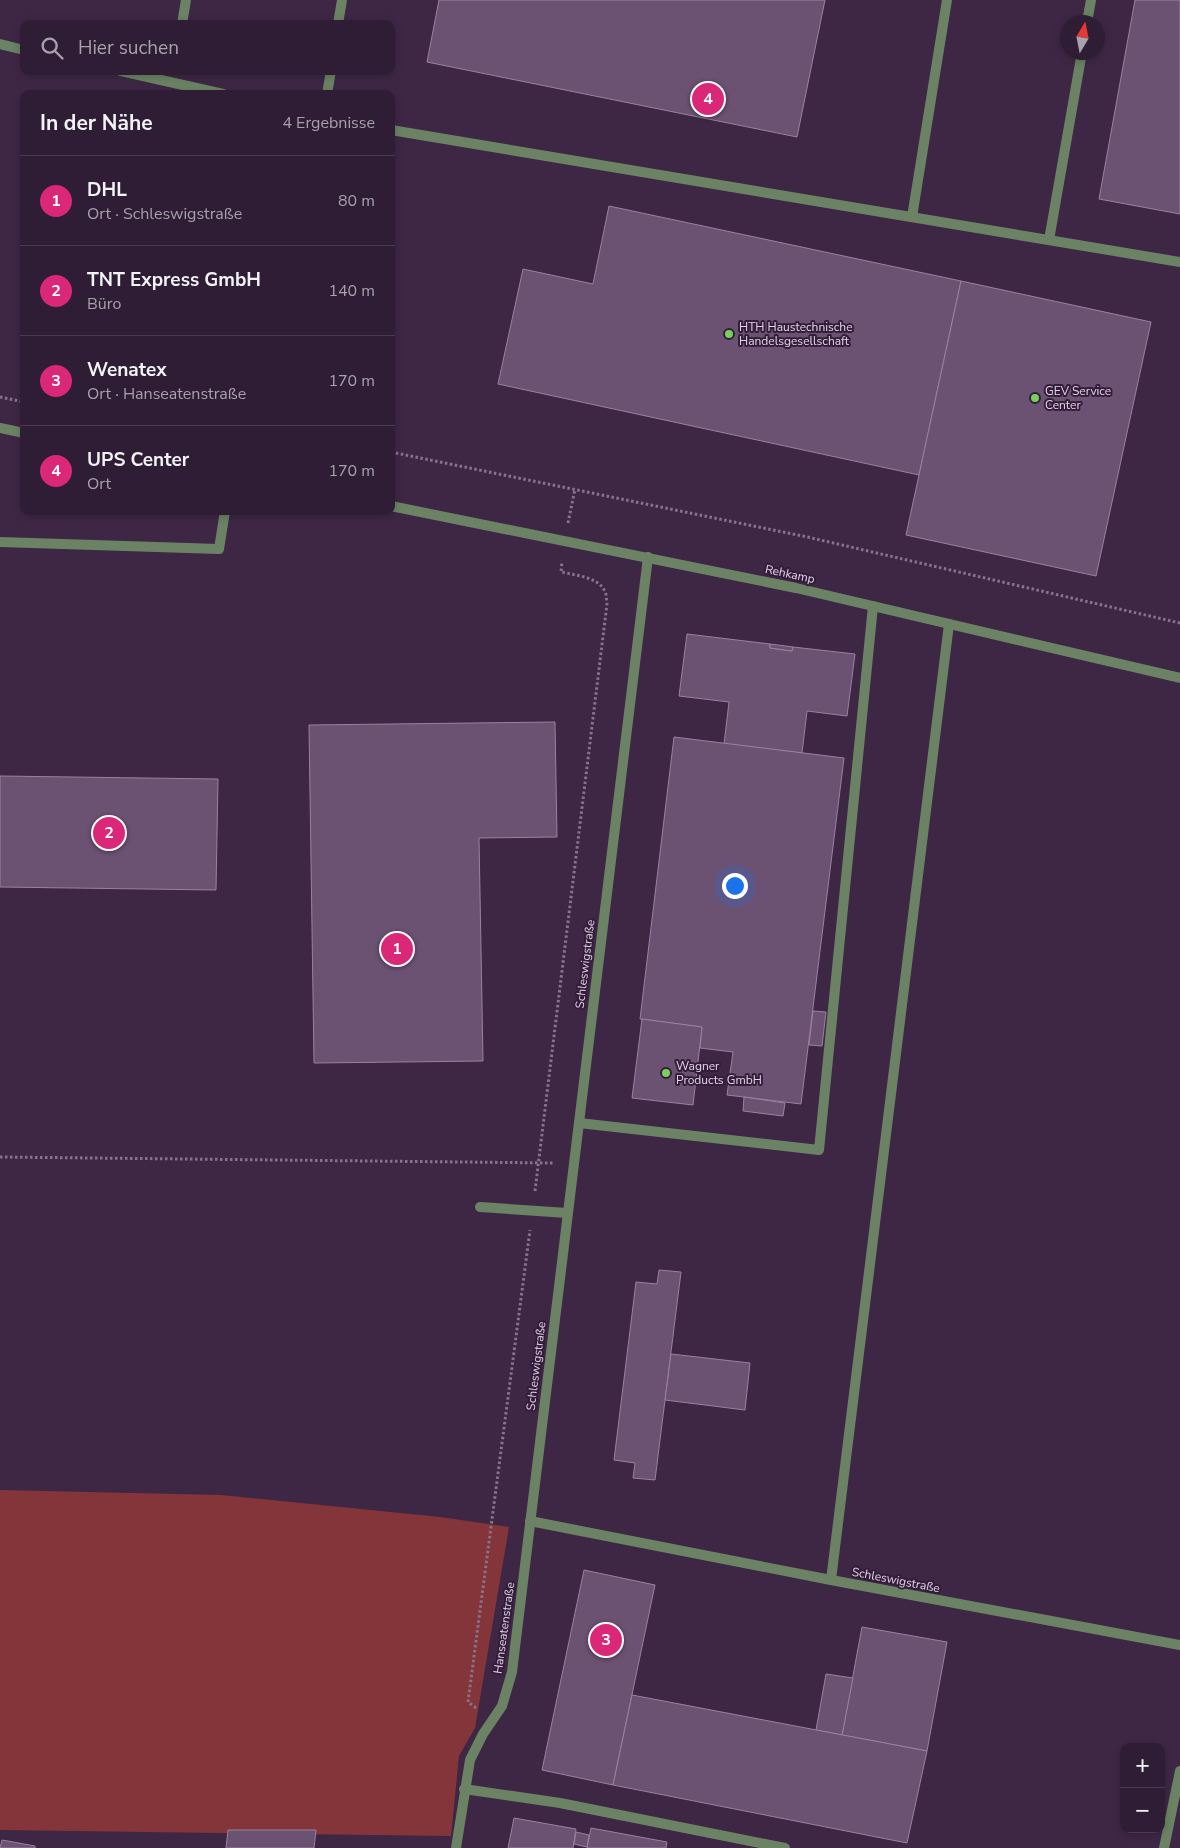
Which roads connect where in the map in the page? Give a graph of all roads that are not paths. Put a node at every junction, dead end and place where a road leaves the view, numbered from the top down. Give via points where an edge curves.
1 (186, 0) edge
2 (342, 0) edge
3 (947, 0) edge
4 (1091, 0) edge
5 (1088, 15) edge
6 (183, 20) edge
7 (339, 20) edge
8 (0, 44) edge
9 (20, 49) edge
10 (1081, 60) edge
11 (140, 75) edge
12 (173, 75) edge
13 (330, 75) edge
14 (172, 82) junction
15 (206, 90) edge
16 (328, 90) edge
17 (395, 131) edge
18 (912, 217) junction
19 (1048, 240) junction
20 (1180, 262) edge
21 (0, 428) edge
22 (20, 432) edge
23 (395, 507) edge
24 (224, 515) edge
25 (0, 542) edge
26 (648, 557) junction
27 (873, 606) junction
28 (949, 624) junction
29 (1180, 678) edge
30 (579, 1123) junction
31 (480, 1207) dead end
32 (568, 1213) junction
33 (530, 1520) junction
34 (831, 1580) junction
35 (1180, 1645) edge
36 (1180, 1771) edge
37 (464, 1789) junction
38 (456, 1848) edge
39 (785, 1848) edge
40 (1164, 1848) edge

1 - 6 street
2 - 7 street
3 - 18 street
4 - 5 street
8 - 9 street
10 - 19 street
11 - 14 street
12 - 14 street
13 - 16 street
14 - 15 street
17 - 18 street
18 - 19 street
19 - 20 street
21 - 22 street
23 - 26 street, Rehkamp
24 - 25 street via 219,549
26 - 27 street, Rehkamp
26 - 30 street, Schleswigstraße
27 - 28 street, Rehkamp
27 - 30 street via 819,1150
28 - 29 street, Rehkamp
28 - 34 street
30 - 32 street, Schleswigstraße
31 - 32 street
32 - 33 street, Schleswigstraße
33 - 34 street, Schleswigstraße
33 - 37 street, Hanseatenstraße via 512,1672 502,1706 470,1760
34 - 35 street, Schleswigstraße
36 - 40 street
37 - 38 street, Hanseatenstraße
37 - 39 street via 560,1803

